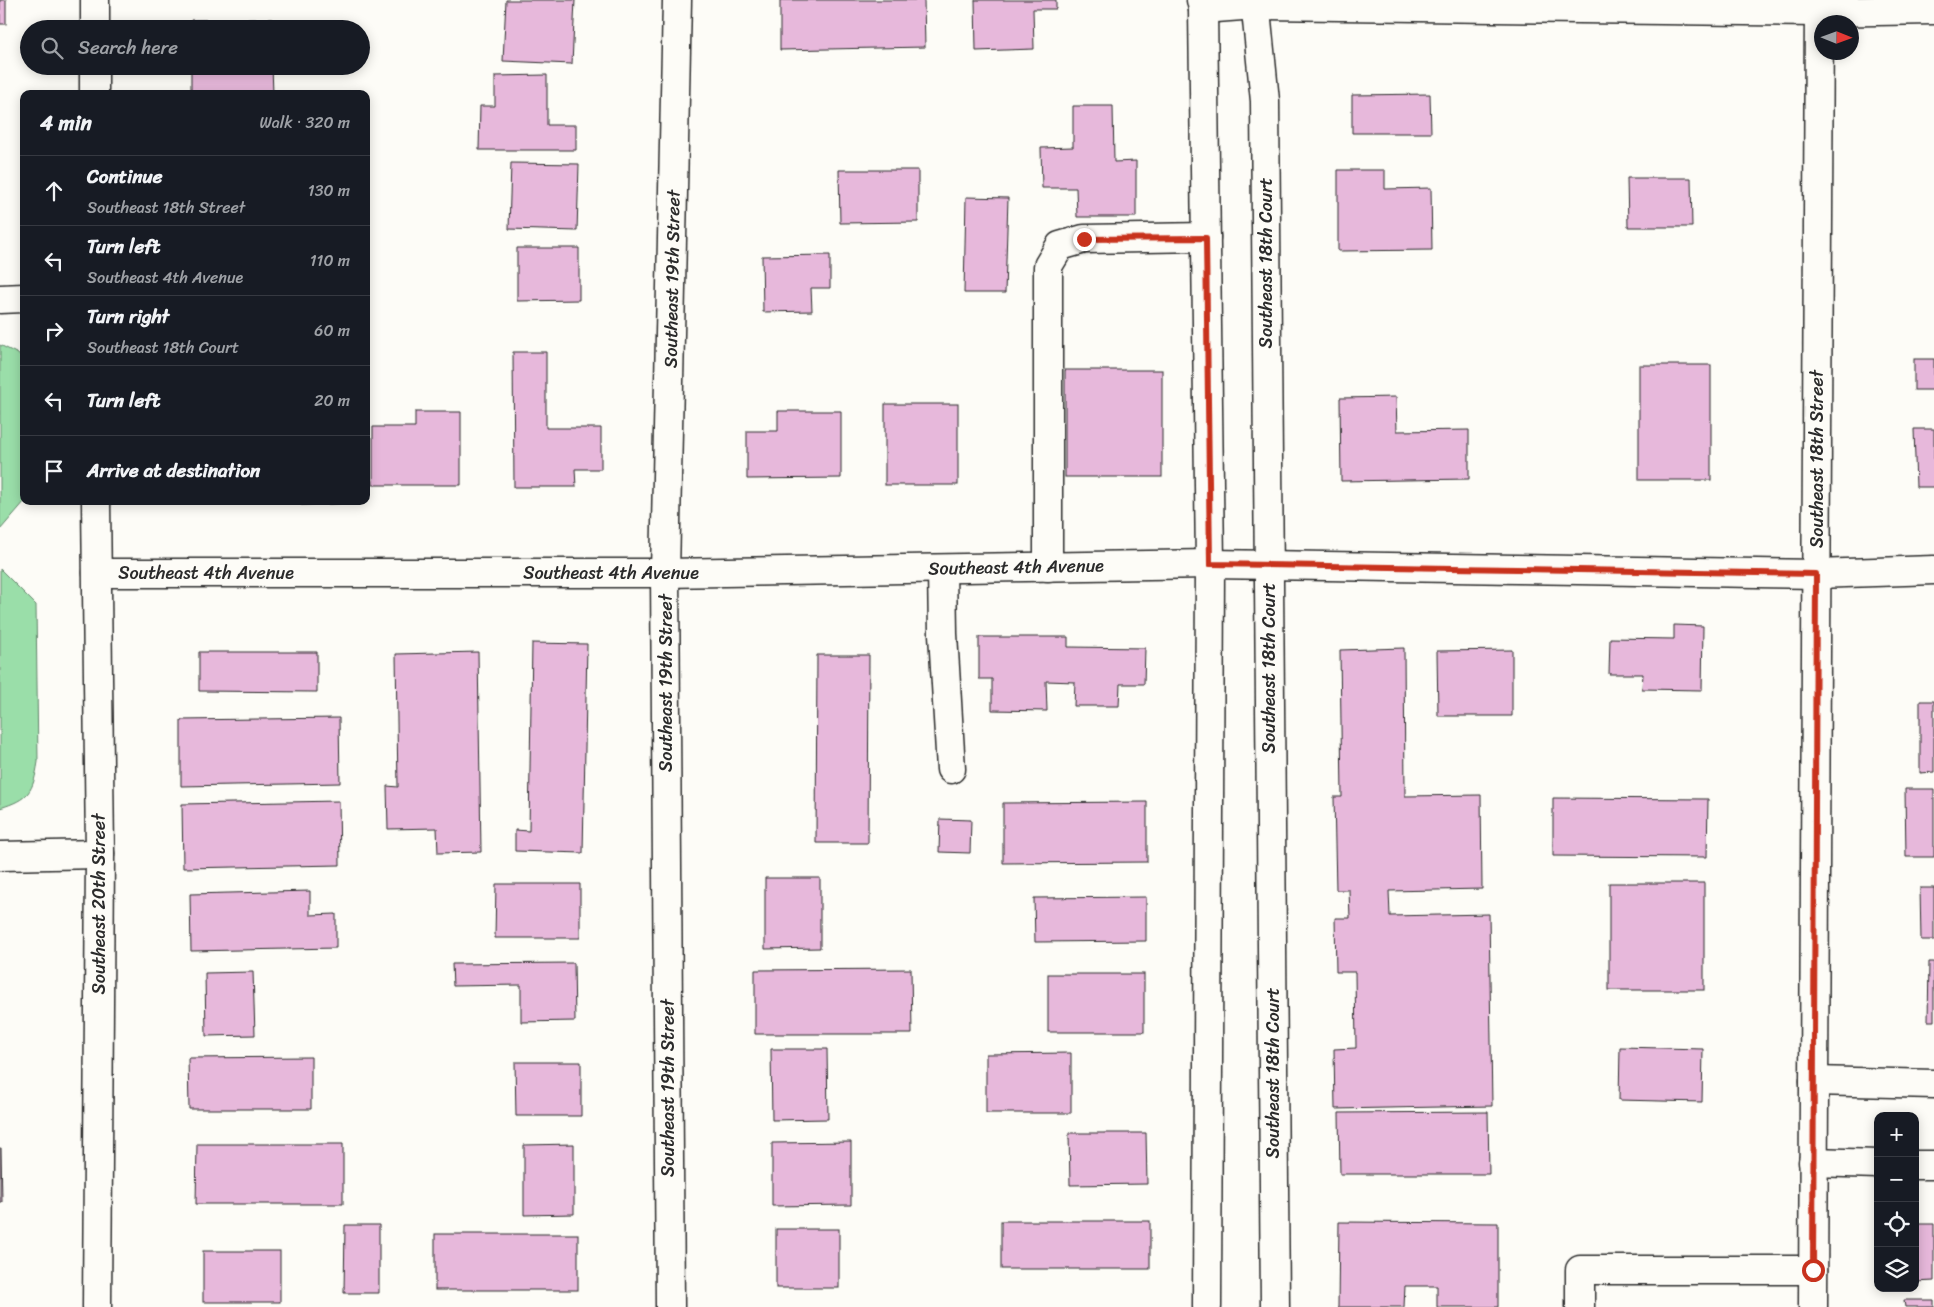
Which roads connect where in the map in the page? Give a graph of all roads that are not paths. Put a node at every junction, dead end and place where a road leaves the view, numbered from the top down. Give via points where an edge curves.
1 (95, 0) edge
2 (677, 0) edge
3 (1255, 2) edge
4 (1202, 5) edge
5 (1819, 6) edge
6 (1934, 10) edge
7 (95, 20) edge
8 (94, 75) edge
9 (94, 90) edge
10 (1206, 238) junction
11 (0, 298) edge
12 (20, 298) edge
13 (96, 505) edge
14 (1210, 564) junction
15 (1268, 565) junction
16 (1048, 567) junction
17 (942, 569) junction
18 (1934, 570) edge
19 (97, 573) junction
20 (665, 573) junction
21 (1816, 574) junction
22 (951, 769) dead end
23 (100, 854) junction
24 (0, 856) edge
25 (1814, 1082) junction
26 (1934, 1084) edge
27 (1813, 1162) junction
28 (1874, 1164) edge
29 (1919, 1165) edge
30 (1934, 1165) edge
31 (1813, 1270) junction
32 (97, 1307) edge
33 (670, 1307) edge
34 (1207, 1307) edge
35 (1275, 1307) edge
36 (1580, 1307) edge
37 (1813, 1307) edge

1 - 7 street
2 - 20 street, Southeast 19th Street
3 - 4 street
3 - 5 street
3 - 15 street, Southeast 18th Court via 1265,101
4 - 10 street
5 - 6 street
5 - 21 street, Southeast 18th Street
8 - 9 street
10 - 14 street
10 - 16 street via 1084,239 1060,246 1048,266
11 - 12 street
13 - 19 street, Southeast 20th Street
14 - 15 street, Southeast 4th Avenue
14 - 16 street, Southeast 4th Avenue
14 - 34 street
15 - 21 street, Southeast 4th Avenue
15 - 35 street, Southeast 18th Court
16 - 17 street, Southeast 4th Avenue
17 - 20 street, Southeast 4th Avenue
17 - 22 street
18 - 21 street, Southeast 4th Avenue
19 - 20 street, Southeast 4th Avenue
19 - 23 street, Southeast 20th Street
20 - 33 street, Southeast 19th Street
21 - 25 street, Southeast 18th Street
23 - 24 street
23 - 32 street, Southeast 20th Street
25 - 26 street
25 - 27 street, Southeast 18th Street
27 - 28 street
27 - 31 street, Southeast 18th Street
29 - 30 street
31 - 36 street via 1580,1270
31 - 37 street, Southeast 18th Street

